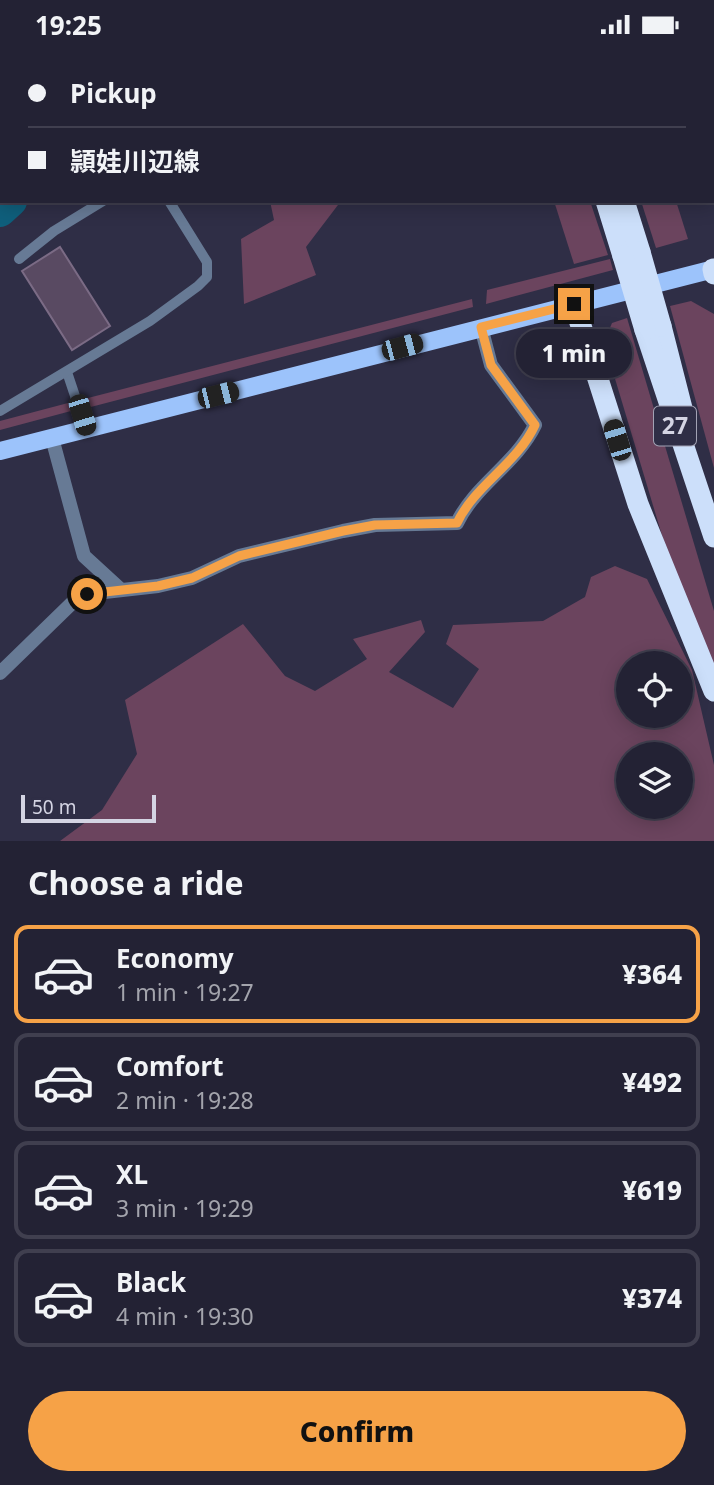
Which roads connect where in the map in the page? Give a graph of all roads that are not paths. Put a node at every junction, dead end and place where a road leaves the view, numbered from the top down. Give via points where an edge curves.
1 (100, 203) edge
2 (170, 203) edge
3 (607, 203) edge
4 (624, 203) edge
5 (632, 254) junction
6 (19, 260) dead end
7 (714, 271) edge
8 (574, 304) junction
9 (481, 327) junction
10 (68, 372) junction
11 (0, 411) edge
12 (86, 429) junction
13 (52, 437) junction
14 (0, 451) edge
15 (711, 528) edge
16 (120, 589) junction
17 (0, 673) edge
18 (714, 691) edge

1 - 6 lane
2 - 10 lane via 207,262 206,277 150,321
3 - 5 highway, 27
4 - 5 highway, 27
5 - 15 highway, 27, bridge
7 - 8 main road
8 - 9 main road
8 - 18 highway via 638,504
9 - 12 main road
9 - 16 street via 491,365 535,425 527,443 457,523 375,525 343,531 239,556 192,578
10 - 11 lane
10 - 12 lane
12 - 13 main road
13 - 14 main road
13 - 16 street via 84,557
16 - 17 street via 87,594 72,603

